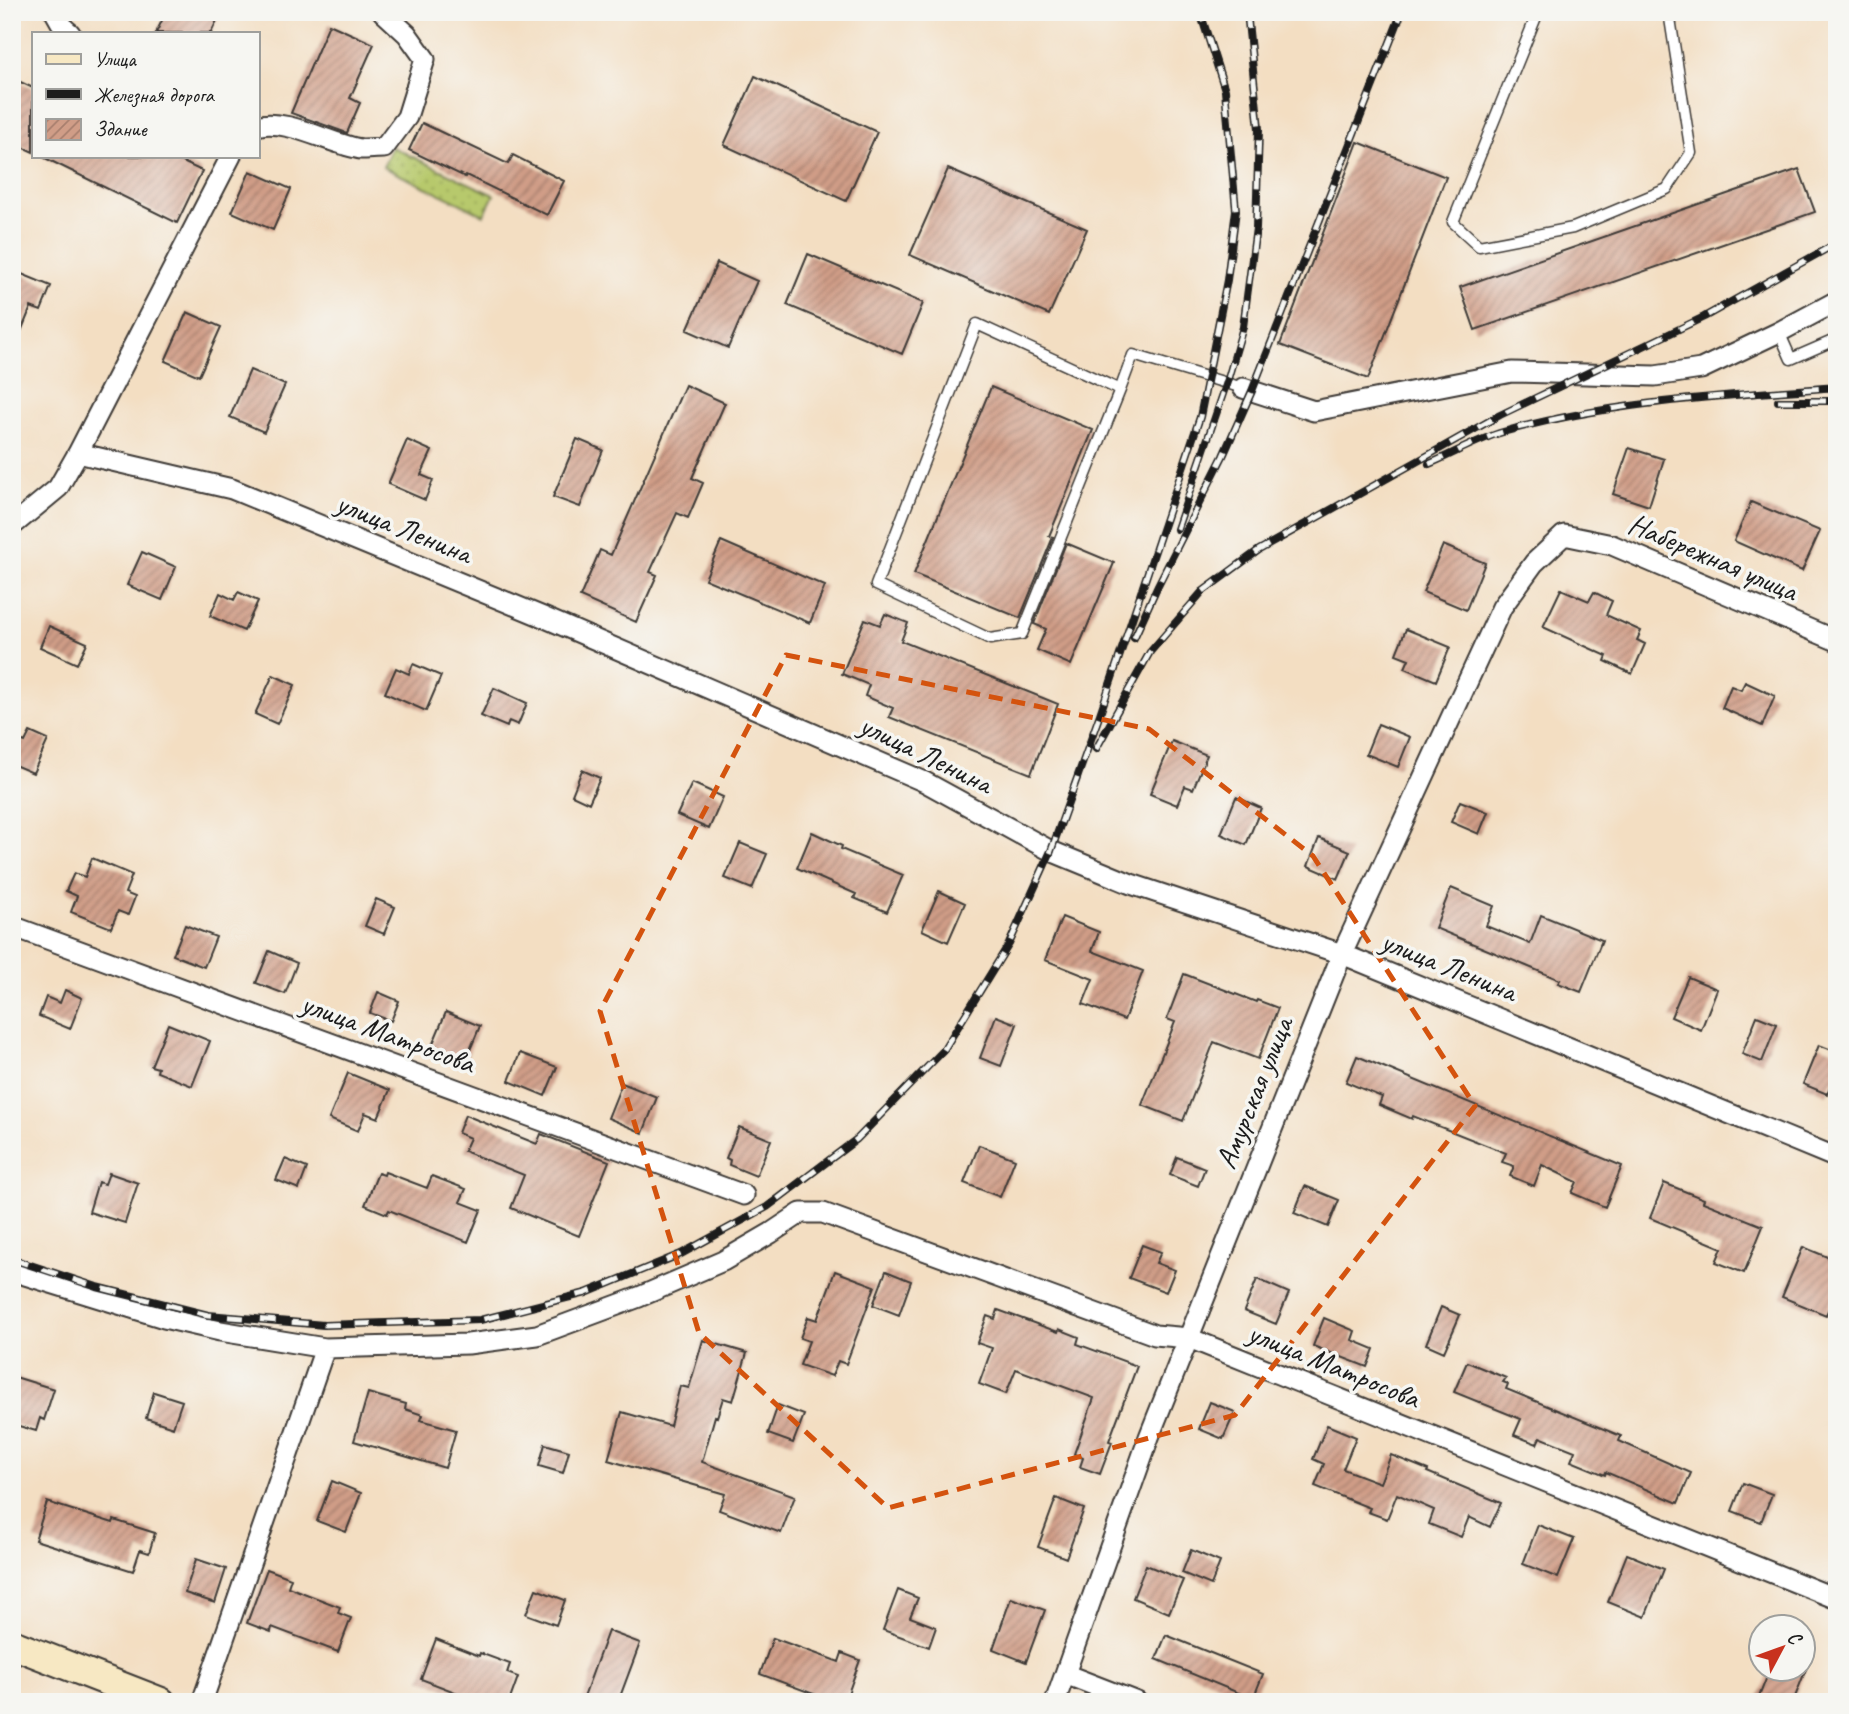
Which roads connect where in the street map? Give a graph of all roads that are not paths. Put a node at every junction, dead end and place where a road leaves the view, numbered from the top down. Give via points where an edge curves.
1 (55, 12) edge
2 (383, 12) edge
3 (1538, 12) edge
4 (1669, 12) edge
5 (68, 32) edge
6 (259, 126) edge
7 (230, 158) edge
8 (1837, 300) edge
9 (1779, 332) junction
10 (1837, 339) edge
11 (1243, 388) joint
12 (1119, 390) junction
13 (78, 453) junction
14 (12, 526) edge
15 (1564, 536) joint
16 (1837, 641) edge
17 (12, 926) edge
18 (1342, 954) junction
19 (1837, 1158) edge
20 (744, 1195) dead end
21 (12, 1271) edge
22 (1189, 1338) junction
23 (325, 1348) junction
24 (1837, 1599) edge
25 (12, 1644) edge
26 (1065, 1674) junction
27 (161, 1702) edge
28 (202, 1702) edge
29 (1055, 1702) edge
30 (1137, 1702) edge

1 - 5 street
2 - 6 street via 407,34 425,60 407,117 384,148 361,149 302,131
3 - 4 lane via 1453,222 1479,246 1573,228 1667,189 1691,153
7 - 13 street
8 - 9 street
9 - 10 lane via 1791,359
9 - 11 street via 1701,369 1655,376 1512,372 1314,411
11 - 12 lane via 1133,355
12 - 12 lane via 1022,634 990,639 876,585 977,324
13 - 14 street via 58,488
13 - 18 street, улица Ленина via 232,489 556,622 925,782 1051,851 1131,884
15 - 16 street, Набережная улица via 1612,545
15 - 18 street, Амурская улица via 1534,563 1502,607
17 - 20 street, улица Матросова
18 - 19 street, улица Ленина
18 - 22 street, Амурская улица
21 - 23 street via 164,1318
22 - 23 street, улица Матросова via 1155,1335 823,1213 801,1213 723,1261 537,1335 468,1344
22 - 24 street, улица Матросова
22 - 26 street, Амурская улица
23 - 28 street
25 - 27 main road
26 - 29 street, Амурская улица
26 - 30 street

